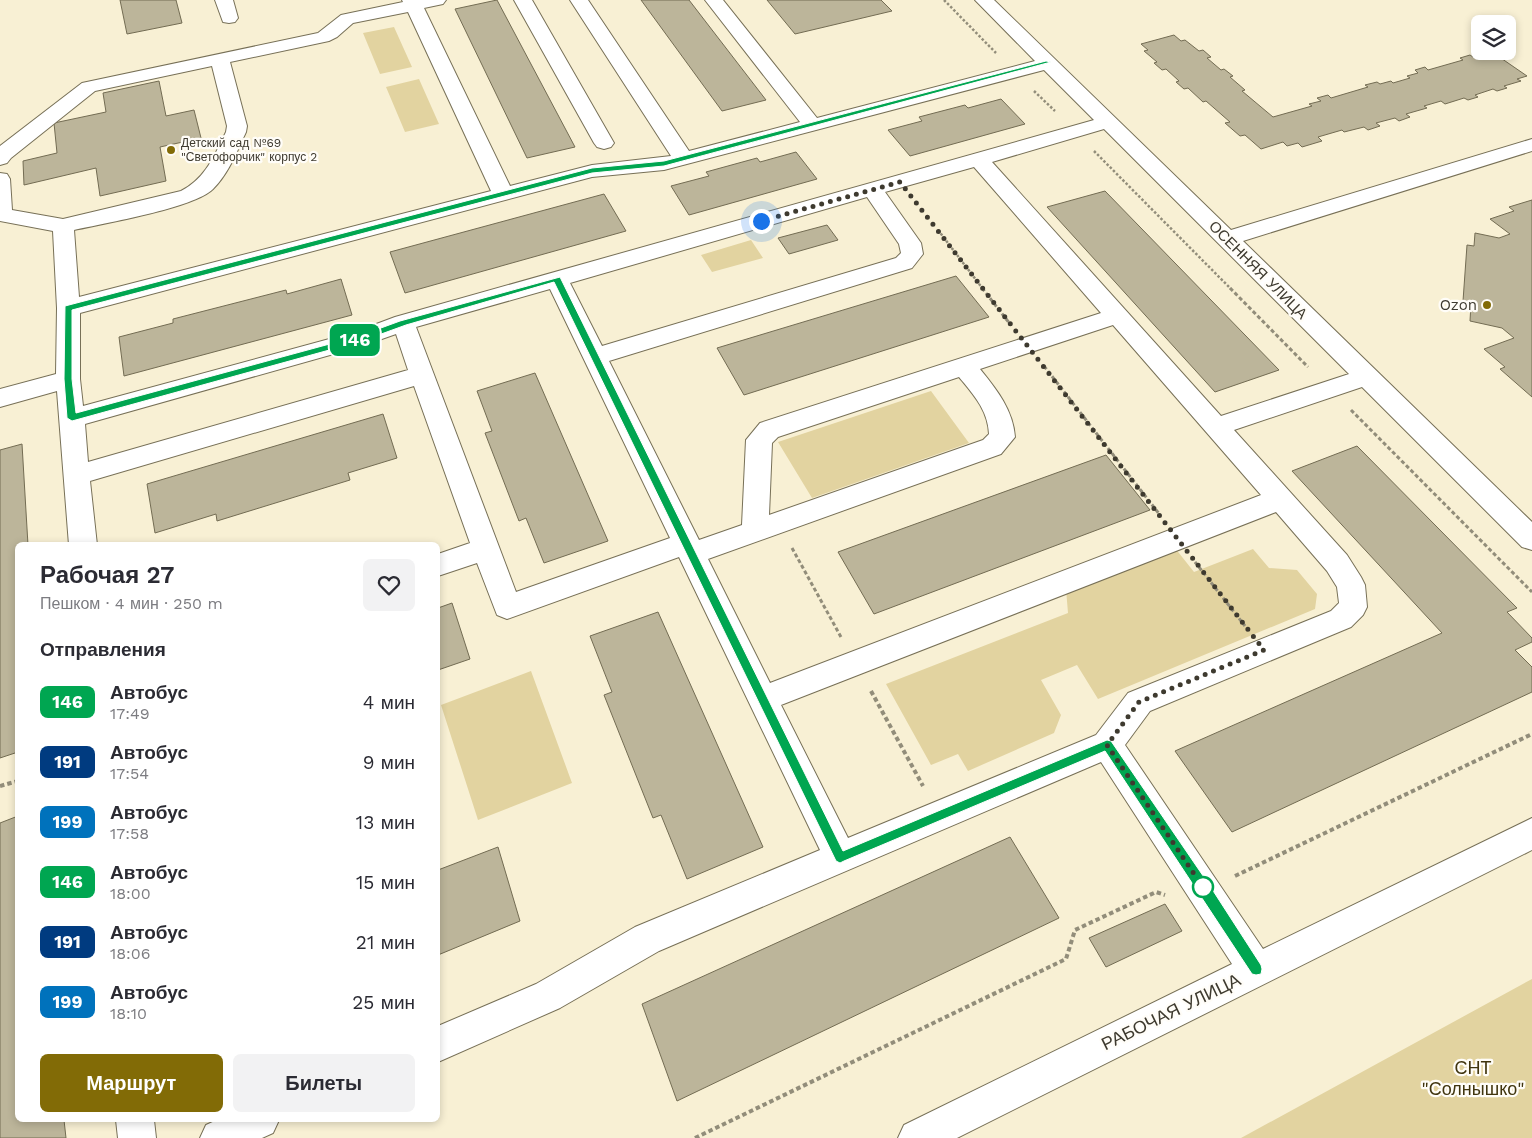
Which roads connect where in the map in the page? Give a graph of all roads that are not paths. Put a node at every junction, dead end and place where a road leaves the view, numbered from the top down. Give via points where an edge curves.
1 (224, 0) edge
2 (437, 0) edge
3 (523, 0) edge
4 (579, 0) edge
5 (714, 0) edge
6 (984, 0) edge
7 (412, 2) edge
8 (229, 18) dead end
9 (220, 59) junction
10 (1048, 62) junction
11 (1108, 122) junction
12 (812, 124) junction
13 (604, 143) dead end
14 (1532, 145) edge
15 (683, 158) junction
16 (978, 159) junction
17 (0, 160) edge
18 (0, 178) edge
19 (872, 189) junction
20 (503, 194) junction
21 (63, 226) junction
22 (1227, 239) junction
23 (557, 279) junction
24 (68, 308) junction
25 (1116, 316) junction
26 (403, 323) junction
27 (595, 357) junction
28 (964, 366) junction
29 (422, 374) junction
30 (1366, 377) junction
31 (68, 379) junction
32 (0, 398) edge
33 (72, 418) junction
34 (1216, 427) junction
35 (77, 475) junction
36 (1280, 499) junction
37 (755, 530) junction
38 (1532, 539) edge
39 (83, 542) edge
40 (688, 548) junction
41 (485, 549) junction
42 (440, 564) edge
43 (763, 699) junction
44 (1107, 745) junction
45 (1532, 832) edge
46 (840, 858) junction
47 (1256, 969) junction
48 (440, 1043) edge
49 (135, 1122) edge
50 (255, 1122) edge
51 (137, 1138) edge
52 (219, 1138) edge
53 (917, 1138) edge

1 - 8 street
2 - 7 street
3 - 13 street
4 - 15 street
5 - 12 street
6 - 10 street, ОСЕННЯЯ УЛИЦА
7 - 9 street via 347,19 324,37
7 - 20 street
9 - 17 street via 89,86 3,154
9 - 21 street via 237,126 206,186 188,196
10 - 11 street, ОСЕННЯЯ УЛИЦА
10 - 12 street
11 - 16 street
11 - 22 street, ОСЕННЯЯ УЛИЦА
12 - 15 street
14 - 22 street
15 - 20 street via 664,164 592,171
16 - 19 street
16 - 25 street
18 - 21 street via 0,212 5,216
19 - 23 street
19 - 27 street via 910,243 912,254 904,263
20 - 24 street
21 - 24 street
22 - 30 street, ОСЕННЯЯ УЛИЦА
23 - 26 street
23 - 27 street
24 - 31 street
25 - 28 street
25 - 34 street
26 - 29 street
26 - 33 street via 362,338
27 - 40 street
28 - 37 street via 768,430 759,440
28 - 37 street via 997,409 1002,437 992,447
29 - 35 street
29 - 41 street
30 - 34 street
30 - 38 street, ОСЕННЯЯ УЛИЦА
31 - 32 street
31 - 33 street
33 - 35 street
34 - 36 street
35 - 39 street
36 - 43 street
36 - 44 street via 1337,563 1351,585 1353,607 1341,619 1139,702
37 - 40 street
40 - 41 street via 507,607
40 - 43 street
41 - 42 street
43 - 46 street
44 - 46 street
44 - 47 street
45 - 47 street, РАБОЧАЯ УЛИЦА
46 - 48 street via 647,939 548,996
47 - 53 street, РАБОЧАЯ УЛИЦА
49 - 51 street
50 - 52 street

